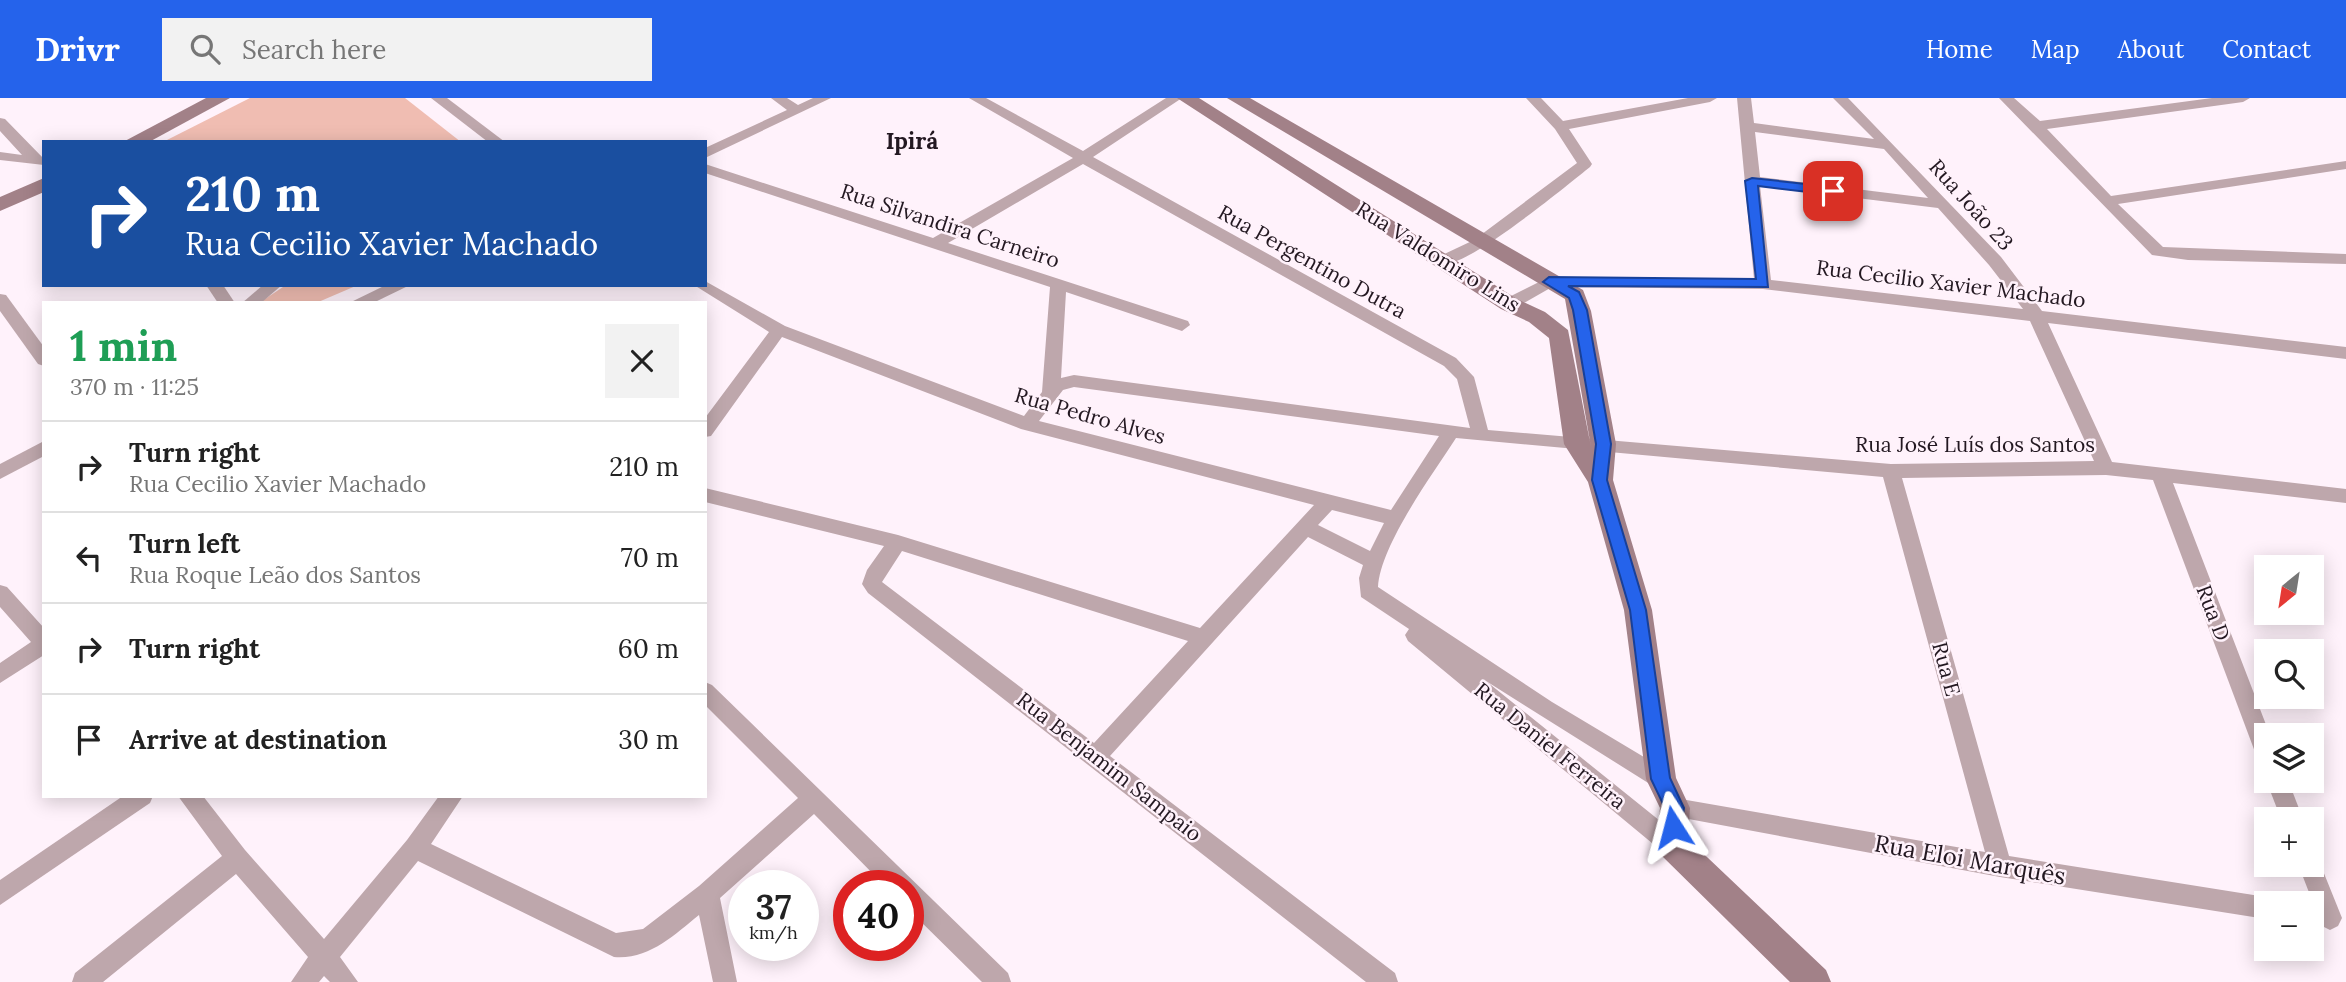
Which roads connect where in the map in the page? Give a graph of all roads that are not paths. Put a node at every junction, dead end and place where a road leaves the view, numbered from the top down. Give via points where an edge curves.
1 (221, 98) edge
2 (439, 98) edge
3 (778, 98) edge
4 (824, 98) edge
5 (976, 98) edge
6 (1175, 98) edge
7 (1186, 98) edge
8 (1236, 98) edge
9 (1533, 98) edge
10 (1710, 98) edge
11 (1744, 98) edge
12 (1840, 98) edge
13 (2006, 98) edge
14 (2243, 98) edge
15 (798, 111) junction
16 (0, 122) edge
17 (1560, 126) junction
18 (2037, 126) junction
19 (1748, 127) junction
20 (137, 140) edge
21 (495, 140) edge
22 (1888, 145) junction
23 (707, 153) edge
24 (0, 156) edge
25 (1081, 159) junction
26 (39, 162) edge
27 (2346, 165) edge
28 (707, 169) edge
29 (1752, 181) junction
30 (42, 185) edge
31 (2108, 201) junction
32 (1941, 204) junction
33 (0, 205) edge
34 (936, 243) junction
35 (1480, 243) junction
36 (2346, 259) edge
37 (1444, 261) junction
38 (1549, 282) junction
39 (1058, 284) junction
40 (1763, 284) junction
41 (271, 287) edge
42 (397, 287) edge
43 (705, 287) edge
44 (0, 299) edge
45 (253, 301) edge
46 (362, 301) edge
47 (1509, 304) junction
48 (2035, 314) junction
49 (1182, 325) dead end
50 (779, 331) junction
51 (2346, 354) edge
52 (42, 357) edge
53 (1051, 392) junction
54 (1027, 424) junction
55 (707, 428) edge
56 (1451, 431) junction
57 (1482, 436) junction
58 (1576, 444) junction
59 (1604, 444) junction
60 (42, 450) edge
61 (2106, 468) junction
62 (1891, 471) junction
63 (0, 472) edge
64 (2160, 474) junction
65 (1600, 480) junction
66 (707, 495) edge
67 (2346, 496) edge
68 (1328, 502) junction
69 (1396, 519) junction
70 (1305, 527) junction
71 (898, 542) junction
72 (1374, 562) junction
73 (0, 593) edge
74 (1375, 598) junction
75 (1203, 637) junction
76 (42, 641) edge
77 (42, 644) edge
78 (0, 674) edge
79 (707, 693) edge
80 (2255, 723) edge
81 (1096, 756) junction
82 (1661, 779) junction
83 (139, 798) edge
84 (190, 798) edge
85 (451, 798) edge
86 (814, 799) junction
87 (1675, 808) junction
88 (1672, 845) junction
89 (415, 848) junction
90 (237, 858) junction
91 (2000, 866) junction
92 (886, 870) edge
93 (2314, 877) edge
94 (0, 894) edge
95 (707, 894) junction
96 (2254, 906) edge
97 (924, 908) edge
98 (2329, 918) edge
99 (322, 957) junction
100 (84, 982) edge
101 (303, 982) edge
102 (346, 982) edge
103 (725, 982) edge
104 (999, 982) edge
105 (1385, 982) edge
106 (1814, 982) edge

1 - 20 street
2 - 21 street
3 - 15 street
4 - 15 street
5 - 25 street, Rua Pergentino Dutra
6 - 25 street
7 - 37 street, Rua Valdomiro Lins
8 - 35 street, Rua Valdomiro Lins
9 - 17 street
10 - 17 street
11 - 19 street
12 - 22 street, Rua João 23
13 - 18 street
14 - 18 street
15 - 23 street
16 - 26 street
17 - 35 street via 1584,166
18 - 31 street
19 - 22 street
19 - 29 street
22 - 32 street, Rua João 23
24 - 26 street
25 - 34 street
25 - 57 street, Rua Pergentino Dutra via 1450,362 1465,377
27 - 31 street
28 - 34 street, Rua Silvandira Carneiro
29 - 32 street
29 - 40 street
30 - 33 street
31 - 36 street via 2163,253
32 - 48 street, Rua João 23 via 1995,261
34 - 39 street, Rua Silvandira Carneiro
35 - 37 street
35 - 38 street, Rua Valdomiro Lins
37 - 47 street, Rua Valdomiro Lins
38 - 40 street, Rua Cecilio Xavier Machado
38 - 47 street
38 - 59 street, Rua Valdomiro Lins via 1575,295
39 - 49 street, Rua Silvandira Carneiro
39 - 53 street
40 - 48 street, Rua Cecilio Xavier Machado
41 - 45 street
42 - 46 street
43 - 50 street, Rua Pedro Alves
44 - 52 street
47 - 58 street, Rua Valdomiro Lins via 1560,335
48 - 51 street, Rua Cecilio Xavier Machado
48 - 61 street, Rua João 23
50 - 54 street, Rua Pedro Alves
50 - 55 street
53 - 54 street
53 - 56 street via 1057,385 1074,381
54 - 68 street, Rua Pedro Alves
56 - 57 street
56 - 69 street
57 - 58 street
58 - 59 street
58 - 65 street, Rua Valdomiro Lins
59 - 62 street, Rua José Luís dos Santos
59 - 65 street, Rua Valdomiro Lins
60 - 63 street
61 - 62 street, Rua José Luís dos Santos
61 - 64 street, Rua José Luís dos Santos
62 - 91 street, Rua E
64 - 67 street, Rua José Luís dos Santos
64 - 80 street, Rua D
65 - 82 street, Rua Valdomiro Lins via 1638,610
66 - 71 street
68 - 69 street, Rua Pedro Alves
68 - 70 street
69 - 72 street
70 - 72 street
70 - 75 street
71 - 75 street
71 - 81 street, Rua Benjamim Sampaio via 872,584
72 - 74 street via 1366,583
73 - 76 street
74 - 82 street
74 - 88 street, Rua Daniel Ferreira
75 - 81 street
77 - 78 street
79 - 86 street
81 - 105 street, Rua Benjamim Sampaio
82 - 87 street, Rua Valdomiro Lins
83 - 94 street
84 - 90 street
85 - 89 street
86 - 92 street
86 - 95 street
87 - 88 street
87 - 91 street, Rua Eloi Marquês
88 - 106 street, Rua Daniel Ferreira
89 - 95 street via 626,946 650,939
89 - 99 street
90 - 99 street
90 - 100 street
91 - 96 street, Rua Eloi Marquês
93 - 98 street
95 - 103 street
97 - 104 street
99 - 101 street
99 - 102 street

